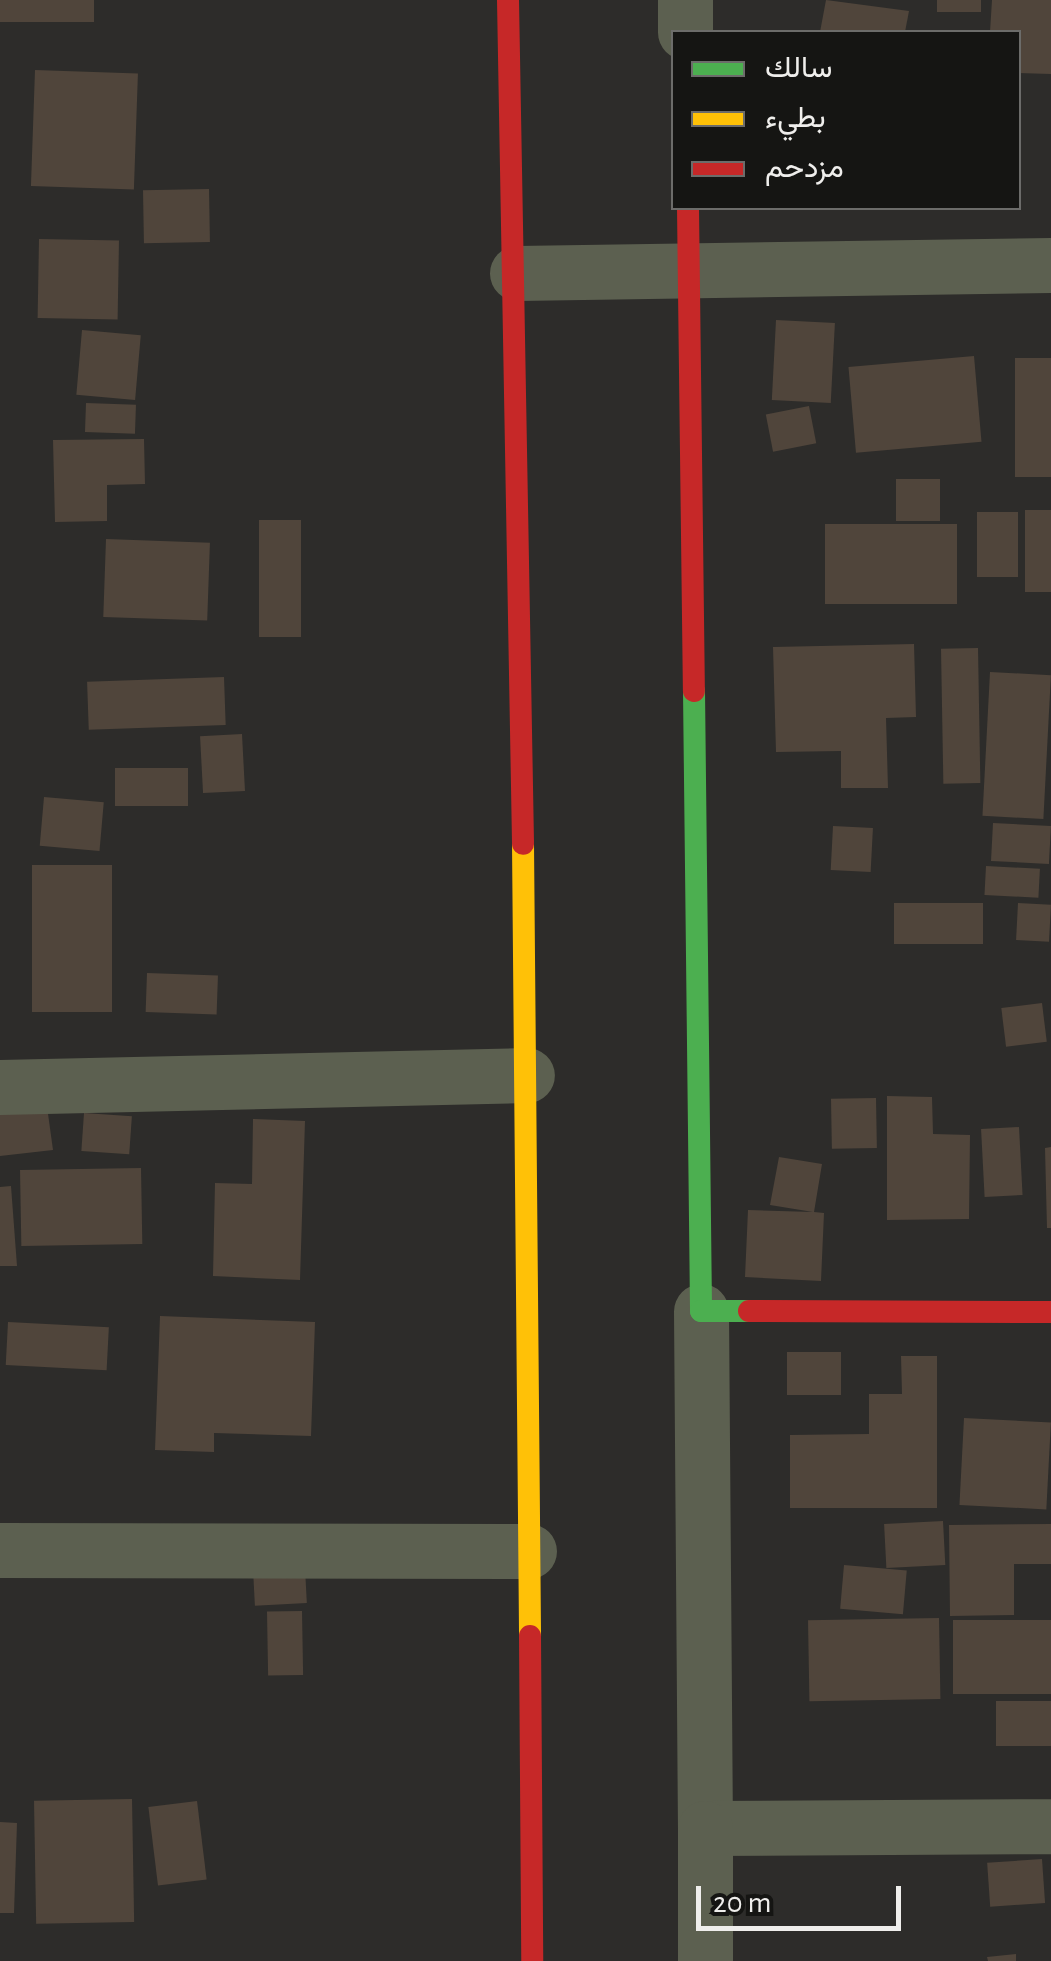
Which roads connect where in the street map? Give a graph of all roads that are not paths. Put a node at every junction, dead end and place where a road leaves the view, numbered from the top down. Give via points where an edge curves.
1 (508, 0) edge
2 (684, 0) edge
3 (685, 30) edge
4 (688, 210) edge
5 (1051, 265) edge
6 (689, 271) junction
7 (516, 273) junction
8 (527, 1075) junction
9 (0, 1087) edge
10 (701, 1312) junction
11 (1051, 1312) edge
12 (0, 1550) edge
13 (529, 1551) junction
14 (1051, 1826) edge
15 (706, 1828) junction
16 (532, 1961) edge
17 (705, 1961) edge

1 - 7 street
2 - 3 street
4 - 6 street
5 - 6 street
6 - 7 street
6 - 10 street
7 - 8 street
8 - 9 street
8 - 13 street
10 - 11 street
10 - 15 street
12 - 13 street
13 - 16 street
14 - 15 street
15 - 17 street

